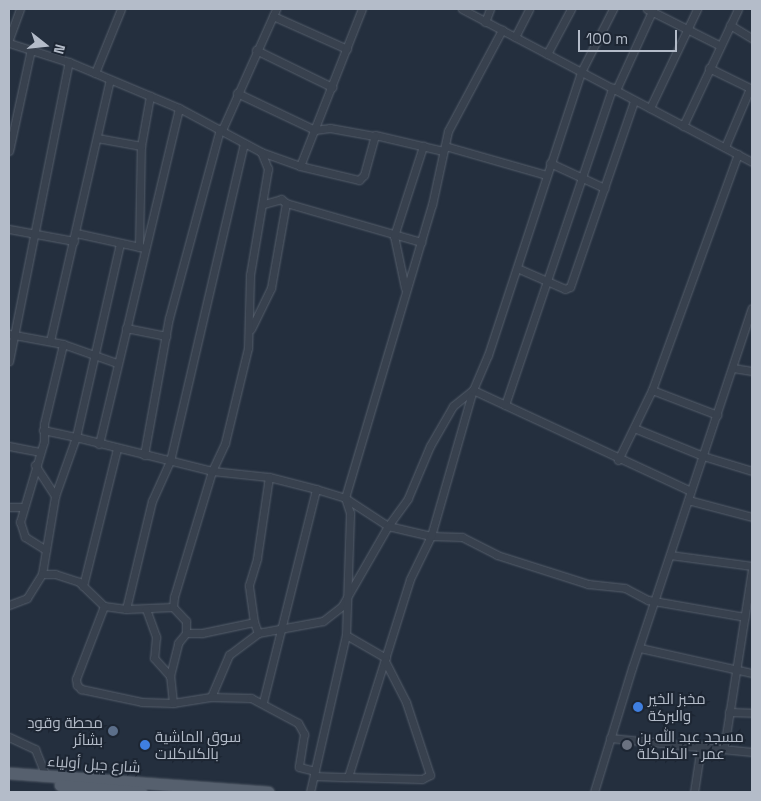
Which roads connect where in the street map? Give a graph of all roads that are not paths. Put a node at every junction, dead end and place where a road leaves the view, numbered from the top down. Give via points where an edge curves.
1 (20, 9) edge
2 (121, 9) edge
3 (362, 9) edge
4 (462, 9) edge
5 (490, 9) edge
6 (529, 9) edge
7 (571, 9) edge
8 (613, 9) edge
9 (697, 9) edge
10 (738, 9) edge
11 (651, 10) edge
12 (274, 12) edge
13 (484, 22) junction
14 (730, 25) junction
15 (687, 29) junction
16 (502, 30) junction
17 (515, 37) junction
18 (752, 38) edge
19 (9, 39) edge
20 (9, 43) edge
21 (719, 46) junction
22 (31, 49) junction
23 (347, 49) junction
24 (256, 50) junction
25 (547, 54) junction
26 (69, 62) junction
27 (709, 68) junction
28 (581, 72) junction
29 (95, 73) junction
30 (110, 80) junction
31 (332, 88) junction
32 (751, 88) edge
33 (614, 89) junction
34 (237, 93) junction
35 (150, 96) junction
36 (634, 101) junction
37 (179, 108) junction
38 (650, 108) junction
39 (683, 126) junction
40 (221, 129) junction
41 (315, 130) junction
42 (374, 136) junction
43 (97, 138) junction
44 (244, 144) junction
45 (141, 146) junction
46 (423, 146) junction
47 (725, 147) junction
48 (444, 148) junction
49 (9, 151) edge
50 (261, 152) junction
51 (738, 154) junction
52 (752, 162) edge
53 (550, 163) junction
54 (300, 166) junction
55 (546, 175) junction
56 (581, 177) junction
57 (604, 188) junction
58 (286, 203) junction
59 (264, 204) junction
60 (9, 229) edge
61 (76, 233) junction
62 (33, 234) junction
63 (394, 236) junction
64 (74, 241) junction
65 (421, 242) junction
66 (120, 243) junction
67 (142, 248) junction
68 (517, 268) junction
69 (546, 281) junction
70 (406, 291) junction
71 (752, 308) edge
72 (750, 324) edge
73 (126, 328) junction
74 (250, 331) junction
75 (11, 334) edge
76 (166, 336) junction
77 (50, 341) junction
78 (63, 344) junction
79 (93, 353) junction
80 (9, 361) edge
81 (117, 363) junction
82 (733, 368) junction
83 (752, 371) edge
84 (473, 390) junction
85 (652, 390) junction
86 (506, 405) junction
87 (717, 414) junction
88 (634, 428) junction
89 (44, 430) junction
90 (76, 437) junction
91 (99, 444) junction
92 (9, 446) edge
93 (117, 449) junction
94 (39, 452) junction
95 (144, 455) junction
96 (703, 456) junction
97 (618, 460) junction
98 (170, 461) junction
99 (35, 465) junction
100 (212, 470) junction
101 (752, 471) edge
102 (269, 477) junction
103 (316, 489) junction
104 (691, 491) junction
105 (55, 496) junction
106 (345, 498) junction
107 (688, 500) junction
108 (9, 507) edge
109 (24, 507) junction
110 (752, 518) edge
111 (388, 526) junction
112 (432, 536) junction
113 (46, 550) junction
114 (670, 555) junction
115 (752, 568) edge
116 (42, 574) junction
117 (83, 586) junction
118 (350, 589) junction
119 (654, 601) junction
120 (9, 605) edge
121 (104, 606) junction
122 (173, 607) junction
123 (126, 609) junction
124 (146, 609) junction
125 (745, 616) junction
126 (254, 622) junction
127 (282, 629) junction
128 (186, 633) junction
129 (258, 633) junction
130 (346, 635) junction
131 (640, 648) junction
132 (386, 660) junction
133 (736, 671) junction
134 (752, 672) edge
135 (170, 676) junction
136 (211, 696) junction
137 (263, 702) junction
138 (173, 703) junction
139 (729, 712) junction
140 (752, 713) edge
141 (9, 737) edge
142 (610, 738) junction
143 (701, 746) junction
144 (724, 748) junction
145 (752, 752) edge
146 (9, 773) edge
147 (314, 774) junction
148 (46, 776) junction
149 (348, 777) junction
150 (9, 781) edge
151 (61, 788) edge
152 (139, 792) edge
153 (268, 792) edge
154 (310, 792) edge
155 (594, 792) edge
156 (694, 792) edge

1 - 19 street
2 - 29 street
3 - 23 street
4 - 13 street
5 - 13 street
6 - 17 street
7 - 25 street
8 - 28 street
9 - 15 street
10 - 14 street
11 - 15 street
11 - 33 street
12 - 23 street
12 - 24 street
13 - 16 street
14 - 18 street
14 - 21 street
15 - 21 street
15 - 38 street
16 - 17 street
16 - 48 street via 448,131
17 - 25 street
20 - 22 street
21 - 27 street
22 - 26 street
22 - 49 street
23 - 31 street
24 - 31 street
24 - 34 street
25 - 28 street
26 - 29 street
26 - 62 street
27 - 32 street
27 - 39 street
28 - 33 street
28 - 53 street
29 - 30 street
30 - 35 street
30 - 43 street
31 - 41 street
32 - 47 street
33 - 36 street
33 - 56 street
34 - 40 street
34 - 41 street
35 - 37 street
35 - 45 street
36 - 38 street
36 - 57 street
37 - 40 street
37 - 67 street
38 - 39 street
39 - 47 street
40 - 44 street
40 - 76 street
41 - 42 street via 330,128
41 - 54 street
42 - 46 street
42 - 54 street via 364,175 359,180
43 - 45 street
43 - 61 street
44 - 50 street
44 - 98 street
45 - 67 street
46 - 48 street
46 - 63 street
47 - 51 street
48 - 55 street
48 - 65 street
50 - 54 street
50 - 59 street via 268,169
51 - 52 street
51 - 85 street
53 - 55 street
53 - 56 street
55 - 68 street
56 - 57 street
56 - 69 street
57 - 69 street via 570,288
58 - 59 street via 281,199
58 - 63 street
58 - 74 street via 271,288
59 - 74 street via 250,275
60 - 62 street
61 - 64 street
61 - 66 street
62 - 64 street
62 - 75 street
63 - 65 street
63 - 70 street
64 - 77 street
65 - 70 street
66 - 67 street
66 - 79 street
67 - 73 street
68 - 69 street
68 - 84 street
69 - 86 street
70 - 106 street
71 - 72 street
72 - 82 street
73 - 76 street
73 - 81 street
74 - 100 street via 233,416
75 - 77 street
75 - 80 street
76 - 95 street
77 - 78 street
78 - 79 street
78 - 89 street
79 - 81 street
79 - 90 street
81 - 91 street
82 - 83 street
82 - 87 street
84 - 86 street
84 - 111 street via 453,406 430,446 408,498
84 - 112 street
85 - 87 street
85 - 88 street
86 - 97 street
87 - 96 street
88 - 96 street
88 - 97 street
89 - 90 street
89 - 94 street via 44,442
90 - 91 street
90 - 105 street
91 - 93 street
92 - 94 street
93 - 95 street
93 - 117 street
94 - 99 street
95 - 98 street
96 - 101 street
96 - 104 street
97 - 104 street
98 - 100 street
98 - 123 street via 152,501
99 - 105 street
99 - 109 street
100 - 102 street
100 - 122 street
102 - 103 street
102 - 126 street via 257,558 249,585
103 - 106 street
103 - 127 street
104 - 107 street
105 - 113 street
106 - 111 street
106 - 118 street via 350,514
107 - 110 street
107 - 114 street
108 - 109 street
109 - 113 street via 20,530
111 - 112 street
111 - 118 street
112 - 119 street via 462,537 512,561 550,569 588,584 625,588
112 - 132 street via 410,579
113 - 116 street
114 - 115 street
114 - 119 street
115 - 125 street
116 - 117 street via 55,574
116 - 120 street via 27,598
117 - 121 street
118 - 127 street via 342,606 323,621
118 - 130 street
119 - 125 street
119 - 131 street
121 - 123 street
121 - 138 street via 76,679 77,685 81,689 142,702
122 - 124 street
122 - 128 street via 186,621
123 - 124 street
124 - 135 street via 156,637 154,658
125 - 133 street
126 - 128 street via 202,633
126 - 129 street
127 - 129 street
127 - 137 street
128 - 135 street via 178,643
129 - 136 street via 229,655
130 - 132 street
130 - 147 street
131 - 133 street
131 - 142 street
132 - 149 street
132 - 149 street via 406,702 431,769 430,775 422,780
133 - 134 street
133 - 139 street
135 - 138 street
136 - 137 street via 243,696
136 - 138 street
137 - 147 street via 303,728 299,768
139 - 140 street
139 - 144 street
141 - 148 street via 35,748
142 - 143 street
142 - 155 street
143 - 144 street
143 - 156 street
144 - 145 street
146 - 148 main road, شارع جبل أولياء
147 - 149 street
147 - 154 street
148 - 153 main road, شارع جبل أولياء
150 - 151 main road, شارع جبل أولياء
151 - 152 main road, شارع جبل أولياء

